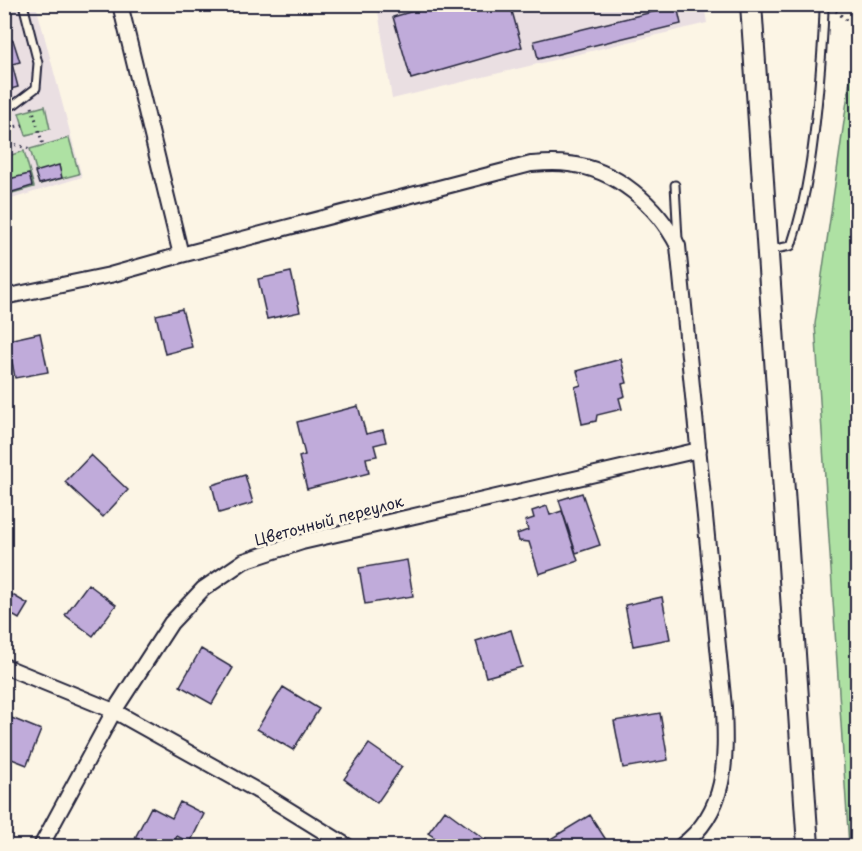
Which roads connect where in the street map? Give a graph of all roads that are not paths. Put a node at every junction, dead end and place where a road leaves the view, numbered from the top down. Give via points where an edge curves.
1 (23, 4) edge
2 (120, 4) edge
3 (751, 4) edge
4 (825, 4) edge
5 (4, 108) edge
6 (675, 185) dead end
7 (678, 246) junction
8 (767, 250) junction
9 (180, 255) junction
10 (4, 297) edge
11 (699, 450) junction
12 (4, 666) edge
13 (114, 711) junction
14 (41, 846) edge
15 (347, 846) edge
16 (681, 846) edge
17 (808, 846) edge

1 - 5 lane via 38,63 36,88
2 - 9 street
3 - 8 street
4 - 8 lane via 816,117 802,212 791,246
6 - 7 lane
7 - 9 street via 655,210 616,180 588,168 554,163 531,164
7 - 11 street
8 - 17 street
9 - 10 street via 110,275
11 - 13 street, Цветочный переулок via 312,540 244,561 203,589 171,623
11 - 16 street via 724,706 725,753 721,786 711,814
12 - 13 street
13 - 14 street, Цветочный переулок
13 - 15 street

